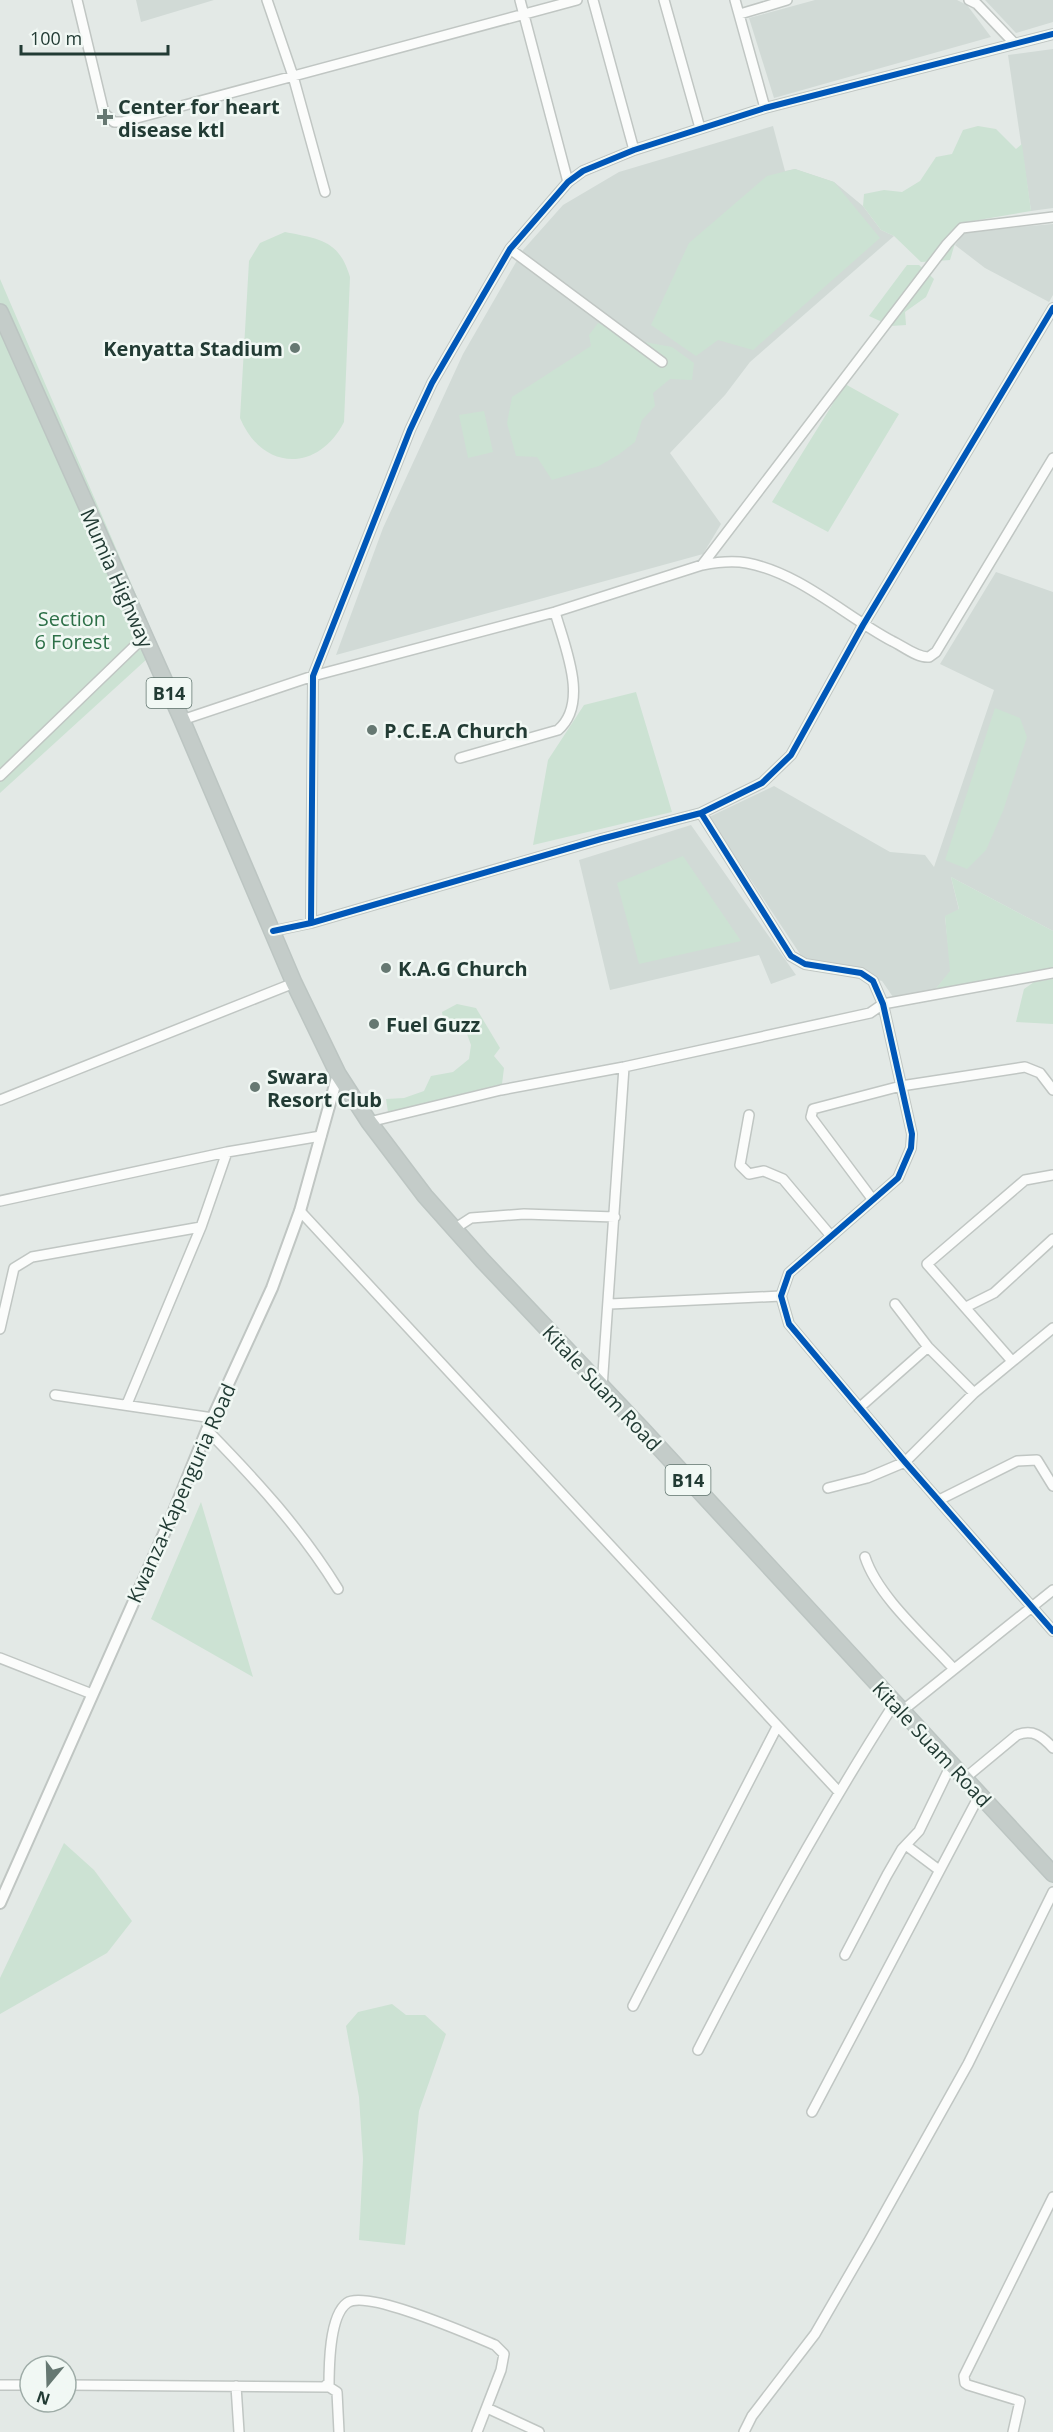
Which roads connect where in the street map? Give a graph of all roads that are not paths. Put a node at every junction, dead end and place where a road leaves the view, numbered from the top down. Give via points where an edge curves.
1 (77, 0) edge
2 (267, 0) edge
3 (520, 0) edge
4 (577, 0) edge
5 (593, 0) edge
6 (664, 0) edge
7 (735, 0) edge
8 (787, 0) edge
9 (969, 0) edge
10 (524, 14) junction
11 (740, 14) junction
12 (1053, 34) edge
13 (1015, 44) junction
14 (293, 76) junction
15 (765, 108) junction
16 (700, 128) junction
17 (634, 150) junction
18 (568, 182) junction
19 (325, 192) dead end
20 (1053, 217) edge
21 (510, 249) junction
22 (1053, 308) edge
23 (0, 312) edge
24 (662, 362) dead end
25 (1053, 458) edge
26 (702, 565) junction
27 (555, 612) junction
28 (863, 625) junction
29 (144, 637) junction
30 (313, 676) junction
31 (182, 720) junction
32 (460, 758) dead end
33 (0, 776) edge
34 (701, 813) junction
35 (311, 923) junction
36 (273, 931) junction
37 (1053, 973) edge
38 (294, 983) junction
39 (883, 1004) junction
40 (624, 1067) junction
41 (338, 1074) junction
42 (901, 1086) junction
43 (1053, 1090) edge
44 (0, 1100) edge
45 (749, 1115) dead end
46 (369, 1122) junction
47 (321, 1136) junction
48 (227, 1152) junction
49 (1053, 1174) edge
50 (873, 1200) junction
51 (0, 1201) edge
52 (300, 1211) junction
53 (615, 1217) junction
54 (201, 1227) junction
55 (454, 1229) junction
56 (831, 1236) junction
57 (1053, 1239) edge
58 (781, 1296) junction
59 (610, 1304) junction
60 (895, 1304) dead end
61 (966, 1307) junction
62 (1053, 1328) edge
63 (0, 1329) edge
64 (928, 1347) junction
65 (1012, 1361) junction
66 (602, 1390) junction
67 (974, 1393) junction
68 (55, 1395) dead end
69 (127, 1404) junction
70 (859, 1408) junction
71 (213, 1418) junction
72 (207, 1430) junction
73 (905, 1462) junction
74 (1053, 1486) edge
75 (828, 1488) dead end
76 (939, 1500) junction
77 (864, 1557) dead end
78 (338, 1589) dead end
79 (1053, 1590) edge
80 (1033, 1605) junction
81 (1053, 1631) edge
82 (0, 1658) edge
83 (954, 1670) junction
84 (92, 1695) junction
85 (898, 1707) junction
86 (777, 1727) junction
87 (1053, 1748) edge
88 (951, 1765) junction
89 (964, 1779) junction
90 (838, 1791) junction
91 (979, 1796) junction
92 (907, 1846) junction
93 (939, 1870) junction
94 (1053, 1874) edge
95 (1053, 1892) edge
96 (0, 1903) edge
97 (845, 1955) dead end
98 (633, 2006) dead end
99 (698, 2050) dead end
100 (812, 2112) dead end
101 (1053, 2197) edge
102 (0, 2385) edge
103 (18, 2385) edge
104 (78, 2385) edge
105 (236, 2386) junction
106 (329, 2387) junction
107 (487, 2408) junction
108 (239, 2432) edge
109 (339, 2432) edge
110 (477, 2432) edge
111 (539, 2432) edge
112 (744, 2432) edge
113 (1013, 2432) edge

1 - 14 street via 104,113 114,122
2 - 14 street
3 - 10 street
4 - 10 street
5 - 17 street
6 - 16 street
7 - 11 street
8 - 11 street
9 - 13 street
10 - 14 street
10 - 18 street
11 - 15 street
12 - 13 street
13 - 15 street
14 - 19 street
15 - 16 street
16 - 17 street
17 - 18 street via 583,171
18 - 21 street
20 - 26 street via 962,228
21 - 24 street
21 - 30 street via 432,383 410,430
22 - 28 street
23 - 29 highway, Mumia Highway / B14
25 - 28 street via 933,656 925,658
26 - 27 street
26 - 28 street via 747,563 777,573
27 - 30 street
27 - 32 street via 571,673 572,711 566,723 558,730
28 - 34 street via 791,755 762,783
29 - 31 highway, Mumia Highway / B14
29 - 33 street
30 - 31 street
30 - 35 street
31 - 36 highway, Mumia Highway / B14
34 - 35 street via 601,838
34 - 39 street via 791,956 805,964 861,974 873,981
35 - 36 street
36 - 38 highway, Mumia Highway / B14
37 - 39 street
38 - 41 highway, Mumia Highway / B14
38 - 44 street
39 - 40 street via 870,1013
39 - 42 street
40 - 46 street via 501,1090
40 - 53 street
41 - 46 highway, Kitale Suam Road / B14
41 - 47 street, Kwanza-Kapenguria Road
42 - 43 street via 1025,1067 1040,1073
42 - 50 street via 912,1134 911,1148 898,1179
42 - 50 street via 817,1106 810,1112
45 - 56 street via 740,1165 749,1174 764,1171 783,1179
46 - 55 highway, Kitale Suam Road / B14
47 - 48 street
47 - 52 street, Kwanza-Kapenguria Road
48 - 51 street
48 - 54 street
49 - 61 street via 1025,1180 927,1264
50 - 56 street
52 - 71 street, Kwanza-Kapenguria Road via 272,1288
52 - 86 street
53 - 55 street via 524,1214 471,1218
53 - 59 street
54 - 63 street via 32,1257 14,1268
54 - 69 street
55 - 66 highway, Kitale Suam Road / B14
56 - 58 street via 789,1273
57 - 61 street via 994,1293
58 - 59 street
58 - 70 street via 794,1332
59 - 66 street
60 - 64 street
61 - 65 street
62 - 65 street
64 - 67 street
64 - 70 street
65 - 67 street
66 - 85 highway, Kitale Suam Road / B14
67 - 73 street
68 - 69 street
69 - 71 street
70 - 73 street
71 - 72 street, Kwanza-Kapenguria Road
72 - 78 street via 286,1513
72 - 84 street, Kwanza-Kapenguria Road
73 - 75 street via 867,1478
73 - 76 street
74 - 76 street via 1037,1460 1026,1459
76 - 80 street
77 - 83 street via 877,1581
79 - 80 street
80 - 81 street
80 - 83 street
82 - 84 street
83 - 85 street
84 - 96 street, Kwanza-Kapenguria Road
85 - 88 highway, Kitale Suam Road / B14
85 - 90 street
86 - 90 street
86 - 98 street
87 - 89 street via 1036,1733 1017,1735
88 - 89 highway, Kitale Suam Road / B14
88 - 92 street via 919,1831
89 - 91 highway, Kitale Suam Road / B14
90 - 99 street via 769,1911
91 - 93 street
91 - 94 highway, Kitale Suam Road / B14
92 - 93 street
92 - 97 street via 887,1875
93 - 100 street
95 - 112 street via 968,2064 815,2334
101 - 113 street via 964,2376 968,2385 1020,2401
102 - 103 street
104 - 105 street
105 - 106 street
105 - 108 street
106 - 107 street via 330,2346 340,2311 349,2302 366,2301 401,2308 501,2349 505,2360
106 - 109 street via 326,2385 337,2392
107 - 110 street
107 - 111 street

